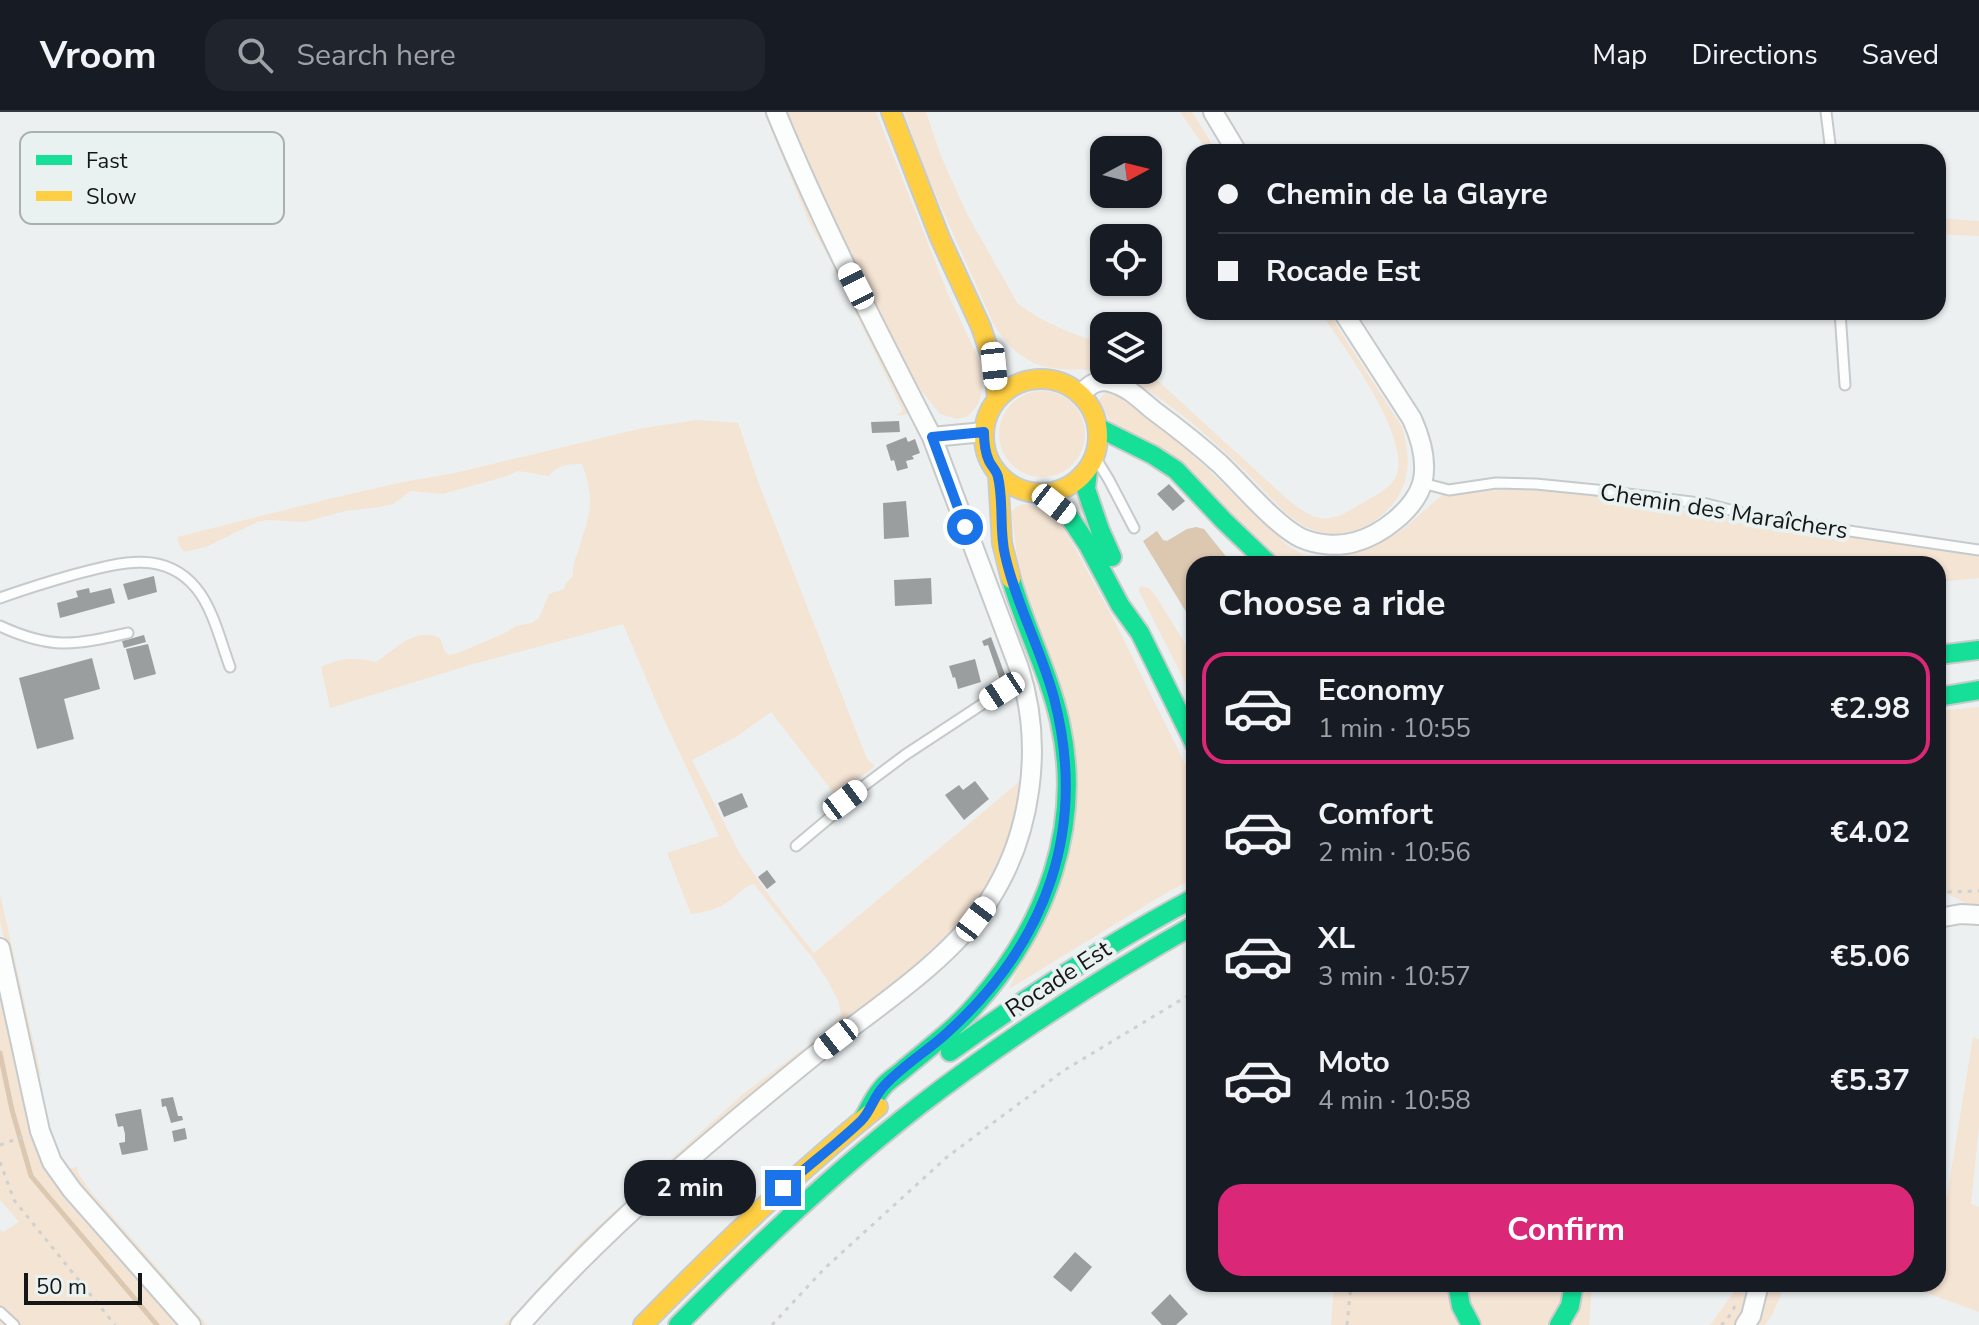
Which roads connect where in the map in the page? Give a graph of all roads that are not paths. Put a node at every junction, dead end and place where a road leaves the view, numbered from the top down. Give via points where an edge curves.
1 (776, 112) edge
2 (891, 112) edge
3 (1213, 112) edge
4 (1826, 112) edge
5 (1232, 144) edge
6 (1830, 144) edge
7 (1348, 320) edge
8 (1841, 320) edge
9 (981, 327) junction
10 (1041, 378) junction
11 (1845, 385) dead end
12 (1081, 394) junction
13 (997, 399) junction
14 (1099, 428) junction
15 (984, 432) junction
16 (932, 437) junction
17 (1092, 464) junction
18 (998, 474) junction
19 (1422, 483) junction
20 (1041, 494) junction
21 (1134, 528) dead end
22 (1979, 550) edge
23 (1261, 556) edge
24 (0, 598) edge
25 (0, 626) edge
26 (128, 633) dead end
27 (1140, 633) junction
28 (1979, 635) edge
29 (1946, 637) edge
30 (1979, 650) edge
31 (1946, 654) edge
32 (230, 667) dead end
33 (1979, 674) edge
34 (1022, 678) junction
35 (1946, 678) edge
36 (1979, 690) edge
37 (1946, 696) edge
38 (1186, 727) edge
39 (796, 846) dead end
40 (1186, 902) edge
41 (1979, 915) edge
42 (1946, 917) edge
43 (1186, 929) edge
44 (0, 948) edge
45 (863, 1119) junction
46 (1458, 1292) edge
47 (1573, 1292) edge
48 (1757, 1292) edge
49 (0, 1312) edge
50 (1464, 1321) edge
51 (14, 1325) edge
52 (191, 1325) edge
53 (520, 1325) edge
54 (643, 1325) edge
55 (678, 1325) edge
56 (1559, 1325) edge
57 (1745, 1325) edge

1 - 16 street via 829,233
2 - 9 main road
3 - 5 street
4 - 6 lane
7 - 19 street via 1412,419 1423,453
8 - 11 lane
9 - 10 main road via 1012,360
9 - 13 main road via 994,366
10 - 12 main road
10 - 13 main road via 1010,388
12 - 14 main road
12 - 19 street via 1089,385 1106,381 1131,392 1216,461 1286,528 1319,545 1355,543 1387,526 1411,505
13 - 15 main road
14 - 17 main road
14 - 23 main road via 1176,470
15 - 16 street
15 - 18 main road via 989,461
16 - 34 street
17 - 20 main road via 1075,483
17 - 21 lane via 1109,480
17 - 27 main road via 1086,489
18 - 20 main road via 1025,492
18 - 45 main road via 1004,551 1061,730 1066,799 1058,859 1038,914 1003,972 950,1031 883,1087
19 - 22 lane, Chemin des Maraîchers via 1449,490 1496,483 1596,490
20 - 27 main road via 1068,515
24 - 32 lane via 116,564 170,568 186,578 206,604
25 - 26 lane via 56,644
27 - 38 main road
28 - 29 main road
30 - 31 main road
33 - 35 main road
34 - 39 lane via 893,764
34 - 53 street via 1031,732 1027,800 1003,875 976,919 940,957 633,1210
36 - 37 main road
40 - 45 main road, Rocade Est via 1040,989
41 - 42 street
43 - 55 main road, Rocade Est via 1055,1008 904,1117 819,1187
44 - 52 street via 40,1131 52,1162
45 - 54 main road, Rocade Est via 716,1250
46 - 50 main road
47 - 56 main road
48 - 57 street
49 - 51 lane

